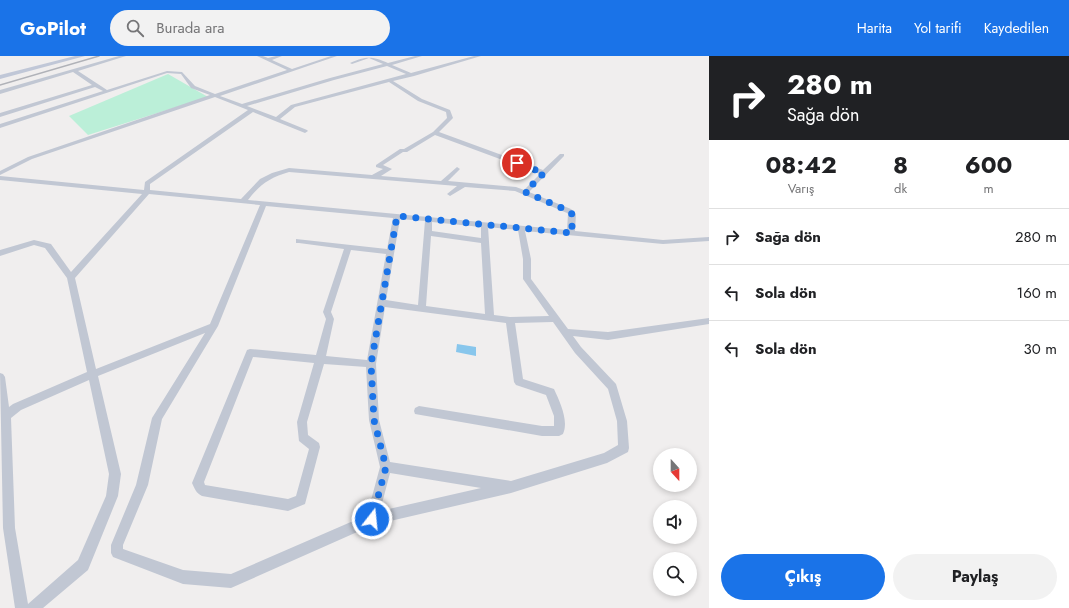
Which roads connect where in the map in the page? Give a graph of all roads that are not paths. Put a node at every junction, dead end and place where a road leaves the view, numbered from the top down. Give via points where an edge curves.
1 (74, 56) edge
2 (82, 56) edge
3 (124, 56) edge
4 (260, 56) edge
5 (280, 56) edge
6 (335, 56) edge
7 (369, 56) edge
8 (420, 56) edge
9 (479, 56) edge
10 (268, 60) junction
11 (352, 63) dead end
12 (389, 64) junction
13 (73, 70) junction
14 (291, 70) junction
15 (412, 75) junction
16 (0, 76) edge
17 (389, 80) junction
18 (96, 85) junction
19 (106, 91) junction
20 (0, 92) edge
21 (216, 95) junction
22 (242, 106) junction
23 (252, 110) junction
24 (0, 115) edge
25 (276, 120) junction
26 (0, 126) edge
27 (305, 131) dead end
28 (435, 133) junction
29 (562, 155) dead end
30 (457, 169) dead end
31 (0, 173) edge
32 (544, 173) junction
33 (374, 176) junction
34 (0, 178) edge
35 (443, 182) junction
36 (464, 184) junction
37 (147, 192) junction
38 (525, 192) junction
39 (450, 194) dead end
40 (243, 201) junction
41 (264, 203) junction
42 (397, 216) junction
43 (429, 219) junction
44 (484, 224) junction
45 (521, 228) junction
46 (428, 233) junction
47 (572, 233) junction
48 (709, 240) edge
49 (299, 241) dead end
50 (485, 241) junction
51 (348, 247) junction
52 (390, 252) junction
53 (0, 253) edge
54 (71, 277) junction
55 (382, 302) junction
56 (422, 308) junction
57 (490, 318) junction
58 (510, 320) junction
59 (556, 320) junction
60 (709, 321) edge
61 (214, 326) junction
62 (565, 332) junction
63 (320, 360) junction
64 (371, 364) junction
65 (93, 374) junction
66 (0, 376) edge
67 (419, 411) dead end
68 (3, 420) edge
69 (386, 467) junction
70 (511, 487) junction
71 (372, 519) junction
72 (22, 608) edge
73 (33, 608) edge

1 - 16 main road
2 - 16 main road
3 - 13 street
4 - 10 street
5 - 10 street
6 - 14 street
7 - 11 street
7 - 12 street
8 - 12 street
9 - 15 street
10 - 14 street
12 - 15 street
12 - 22 street
13 - 18 street
13 - 20 street
14 - 21 street
15 - 17 street
17 - 25 street via 293,106
17 - 28 street via 420,100 448,112 450,118
18 - 19 street
18 - 24 street
19 - 21 street via 167,72 176,72 184,75 193,88
19 - 26 street
21 - 22 street
21 - 31 street via 95,134 30,158
22 - 23 street
23 - 25 street
23 - 37 street via 147,184
25 - 27 street
28 - 32 street
28 - 33 street via 378,166 389,169
29 - 32 street
30 - 35 street
32 - 38 street
33 - 35 street
33 - 40 street via 289,170 274,174 256,184
34 - 37 street
35 - 36 street
36 - 38 street
36 - 39 street
37 - 40 street
37 - 54 street
38 - 47 street via 569,211 572,214
40 - 41 street
41 - 42 street
41 - 61 street
42 - 43 street
42 - 52 street
43 - 44 street
43 - 46 street
44 - 45 street
44 - 50 street
45 - 47 street
45 - 59 street via 527,259 527,278
46 - 50 street
46 - 56 street
47 - 48 street via 663,242
49 - 51 street
50 - 57 street
51 - 52 street
51 - 63 street via 327,312 330,319
52 - 55 street
53 - 54 street via 34,242 48,246
54 - 65 street
55 - 56 street
55 - 64 street
56 - 57 street
57 - 58 street
58 - 59 street
58 - 67 street via 519,382 550,392 559,416 559,431 542,431
59 - 62 street
60 - 62 street via 608,336
61 - 65 street
61 - 71 street via 157,418 142,485 117,545 117,553 183,577 231,581
62 - 70 street via 612,387 622,421 624,448 607,458
63 - 63 street via 250,353 198,483 202,490 288,506 302,500 315,447 303,436 302,422
63 - 64 street
64 - 69 street via 374,420
65 - 68 street via 17,407
65 - 73 street via 115,474 112,496 83,565
66 - 68 street
68 - 72 street via 9,528
69 - 70 street
69 - 71 street
70 - 71 street

